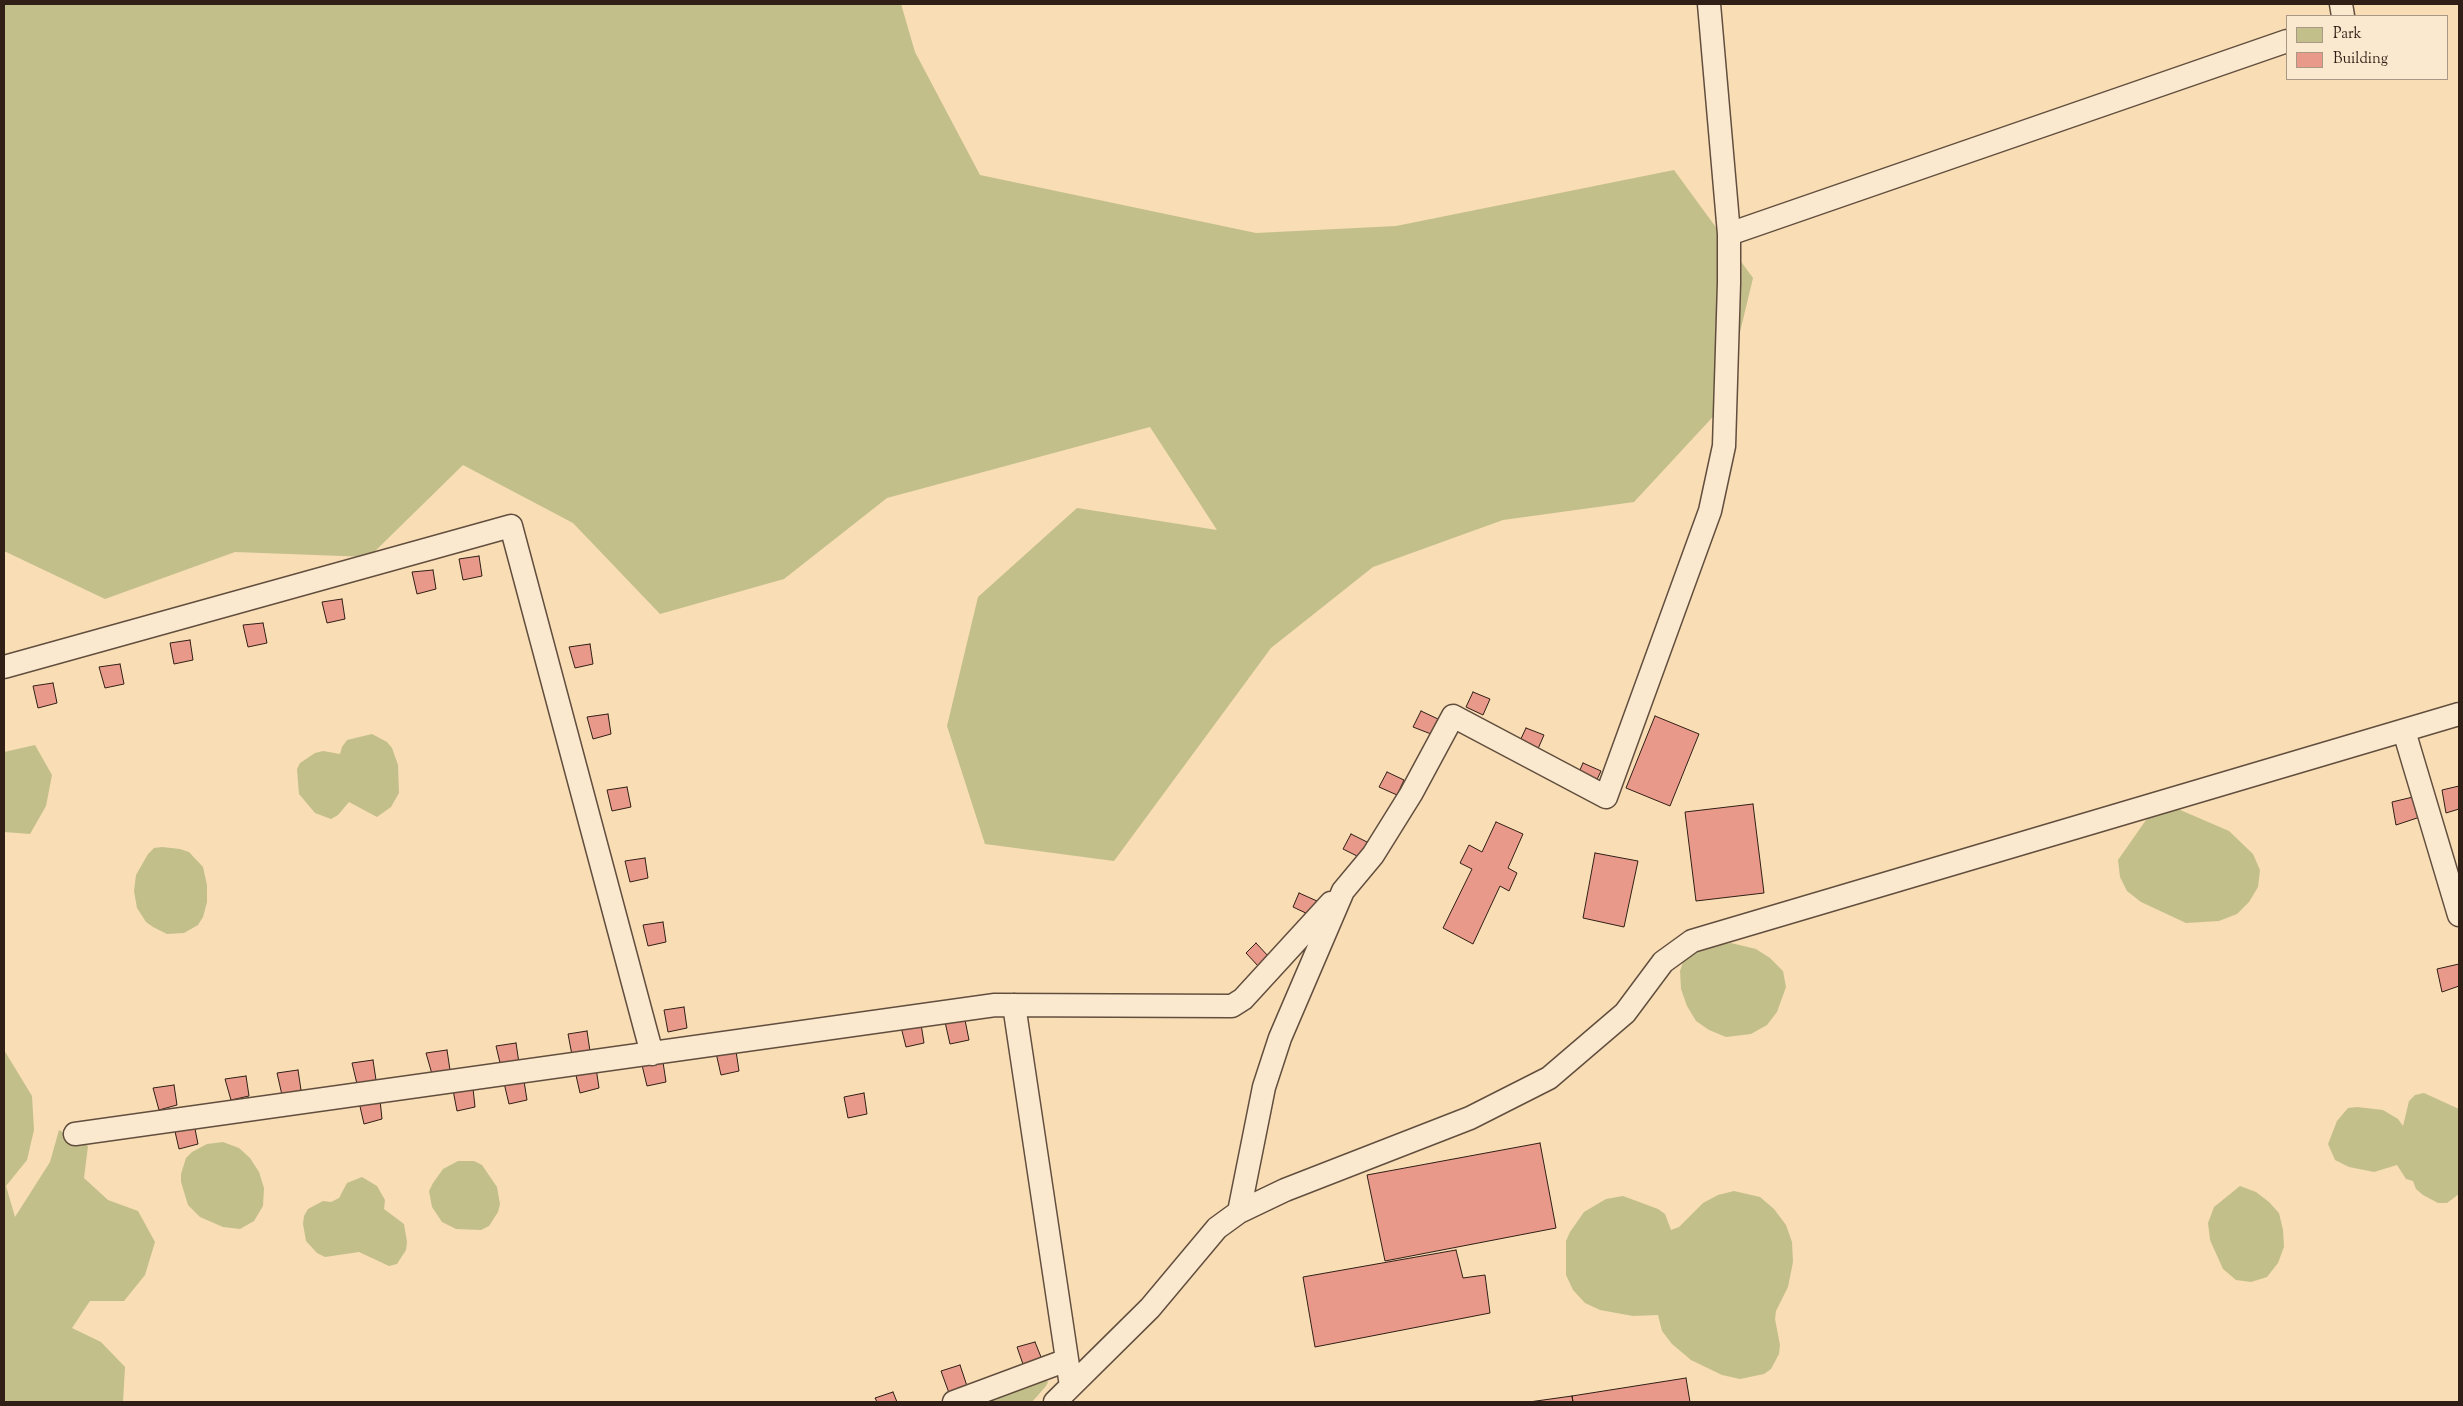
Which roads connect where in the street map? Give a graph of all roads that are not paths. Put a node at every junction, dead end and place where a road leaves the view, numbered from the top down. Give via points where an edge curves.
1 (1709, 4) edge
2 (2286, 41) edge
3 (1729, 234) junction
4 (4, 667) edge
5 (2459, 714) edge
6 (2404, 731) junction
7 (1343, 890) junction
8 (2459, 915) edge
9 (1014, 1005) junction
10 (652, 1054) junction
11 (75, 1134) dead end
12 (1239, 1212) junction
13 (1067, 1360) junction
14 (1071, 1386) junction
15 (954, 1402) edge
16 (1055, 1402) edge

1 - 3 lane
2 - 3 lane
3 - 7 lane via 1724,446 1710,511 1606,797 1453,716 1373,855
4 - 10 lane via 512,526
5 - 6 lane
6 - 8 lane
6 - 12 lane via 1692,941 1663,962 1624,1013 1549,1078 1470,1118 1285,1190
7 - 9 lane via 1243,999 1232,1006
7 - 12 lane via 1280,1038 1264,1086
9 - 10 lane via 995,1004
9 - 13 lane
10 - 11 lane
12 - 14 lane via 1217,1228 1150,1308
13 - 14 lane
13 - 15 lane
14 - 16 lane

